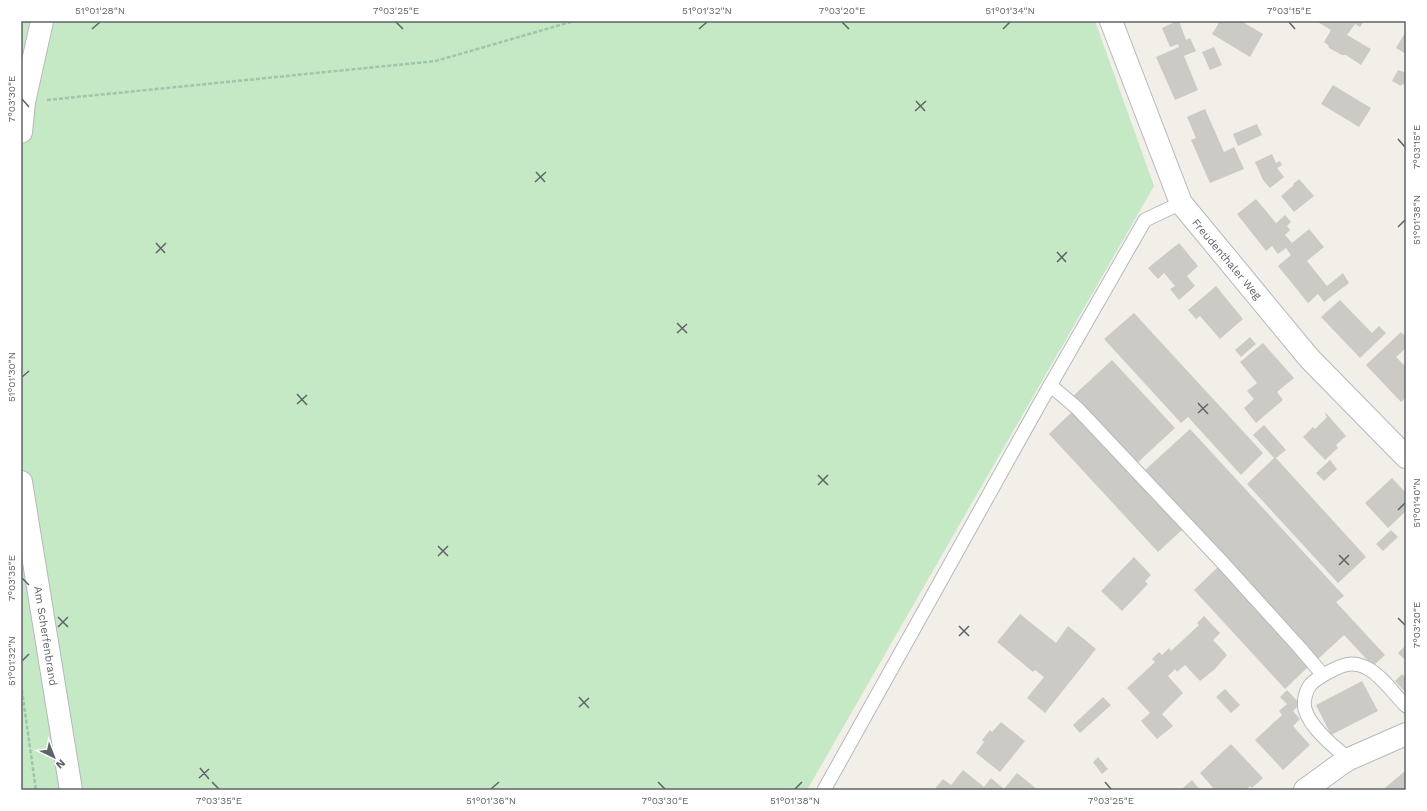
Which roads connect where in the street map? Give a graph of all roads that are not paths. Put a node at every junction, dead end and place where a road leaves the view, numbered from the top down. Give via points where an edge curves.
1 (42, 21) edge
2 (1111, 21) edge
3 (21, 132) edge
4 (1181, 203) junction
5 (1050, 385) junction
6 (1406, 457) edge
7 (21, 482) edge
8 (1323, 676) junction
9 (1406, 706) edge
10 (1406, 734) edge
11 (1349, 759) junction
12 (71, 790) edge
13 (824, 790) edge
14 (1305, 790) edge

1 - 3 street via 24,102
2 - 4 street, Freudenthaler Weg
4 - 5 lane via 1145,220
4 - 6 street, Freudenthaler Weg via 1309,358
5 - 8 lane via 1082,414 1238,580
5 - 13 lane
7 - 12 street, Am Scherfenbrand
8 - 9 lane via 1341,666 1360,665 1378,677
8 - 11 lane via 1308,689 1305,709 1310,722
10 - 11 street
11 - 14 street

